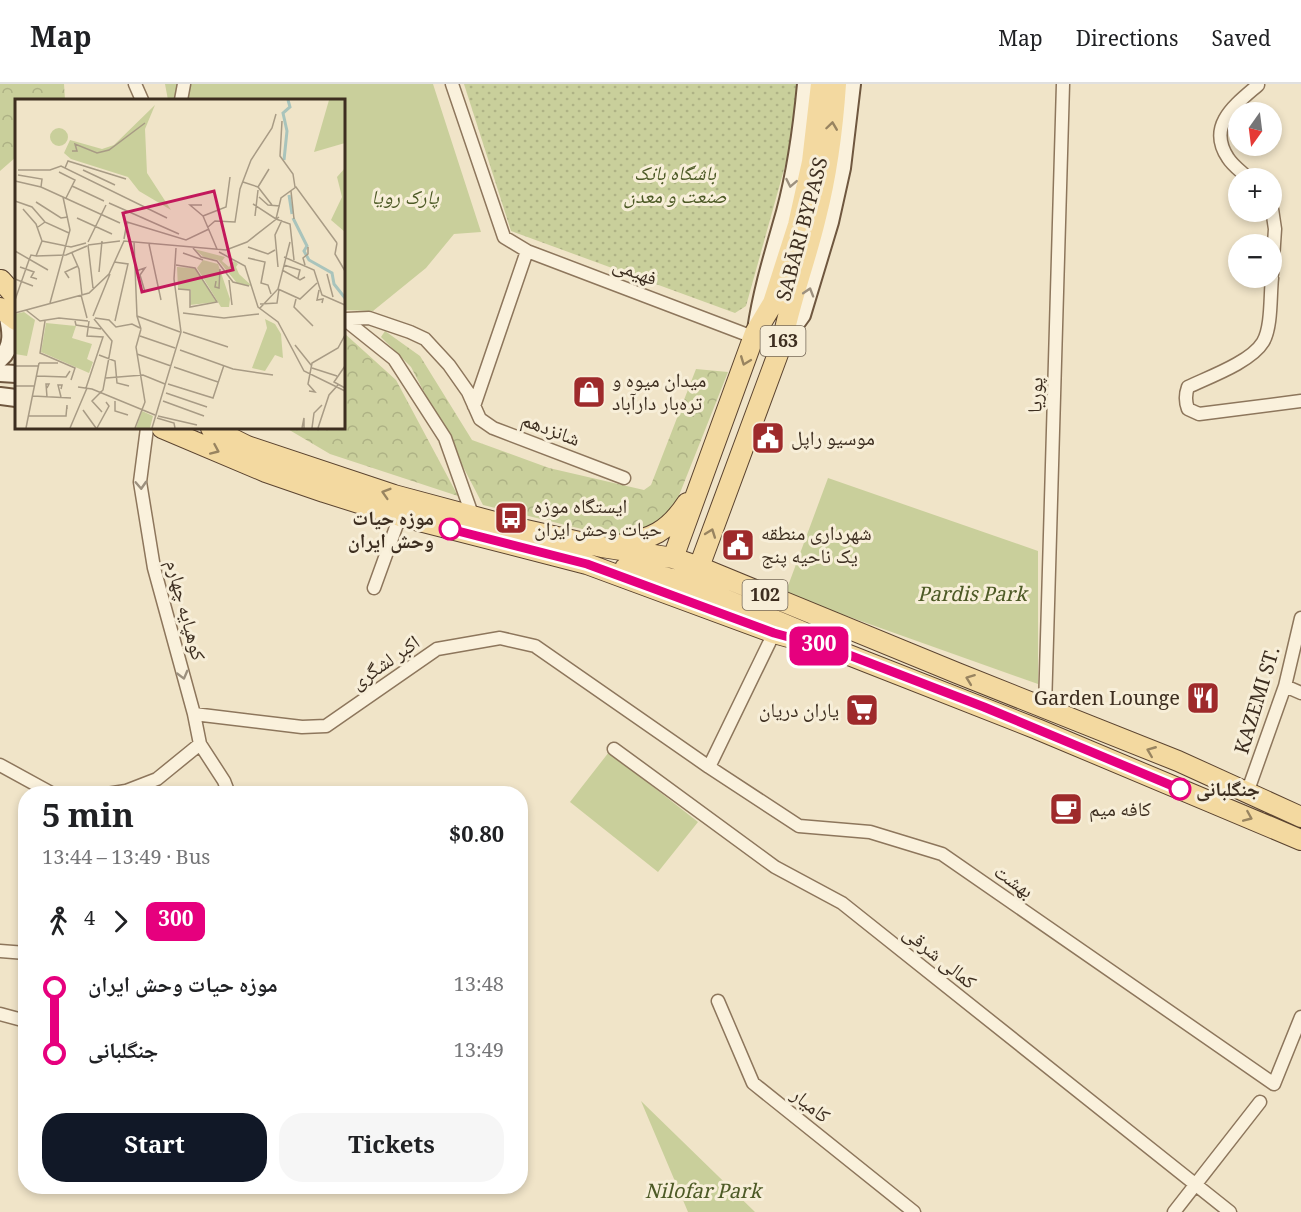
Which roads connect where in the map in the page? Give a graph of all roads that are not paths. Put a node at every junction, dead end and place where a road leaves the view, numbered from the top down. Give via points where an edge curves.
1 (135, 84) edge
2 (184, 84) edge
3 (452, 84) edge
4 (806, 84) edge
5 (821, 84) edge
6 (836, 84) edge
7 (852, 84) edge
8 (1063, 84) edge
9 (1258, 85) edge
10 (142, 99) edge
11 (181, 99) edge
12 (1238, 168) edge
13 (527, 251) junction
14 (0, 280) edge
15 (1271, 288) edge
16 (15, 290) edge
17 (10, 310) edge
18 (345, 319) edge
19 (754, 335) junction
20 (782, 343) junction
21 (0, 359) edge
22 (0, 373) edge
23 (15, 374) edge
24 (0, 396) edge
25 (15, 398) edge
26 (1301, 401) edge
27 (474, 406) junction
28 (722, 422) junction
29 (147, 429) edge
30 (168, 429) edge
31 (213, 429) edge
32 (748, 432) junction
33 (624, 478) dead end
34 (698, 486) junction
35 (400, 516) junction
36 (473, 517) junction
37 (602, 547) junction
38 (673, 558) junction
39 (587, 564) junction
40 (699, 567) junction
41 (681, 581) junction
42 (374, 588) dead end
43 (1301, 618) edge
44 (774, 633) junction
45 (836, 650) junction
46 (1285, 686) junction
47 (1301, 693) edge
48 (1045, 708) junction
49 (194, 714) junction
50 (1037, 729) junction
51 (200, 744) junction
52 (614, 749) dead end
53 (1178, 761) junction
54 (0, 765) edge
55 (709, 767) junction
56 (1169, 784) junction
57 (38, 786) edge
58 (137, 786) edge
59 (226, 786) edge
60 (1247, 793) junction
61 (1301, 817) edge
62 (1301, 840) edge
63 (0, 951) edge
64 (18, 952) edge
65 (718, 1001) dead end
66 (0, 1014) edge
67 (1301, 1017) edge
68 (18, 1019) edge
69 (1260, 1102) dead end
70 (1196, 1185) junction
71 (914, 1212) edge
72 (1174, 1212) edge
73 (1230, 1212) edge

1 - 10 street
2 - 11 street
3 - 13 street, فهیمی via 504,237
4 -> 19 main road, SABĀRI BYPASS via 785,210
5 - 19 main road, 163 via 812,162 798,225 773,303
20 -> 6 main road, 163 via 788,309 816,217
20 -> 7 main road, SABĀRI BYPASS via 802,315 830,222 842,168
8 - 48 street, پوریا
9 - 12 street via 1230,109 1220,131 1228,158
13 - 19 street, فهیمی
13 - 27 street
14 - 16 main road
14 - 17 main road
15 - 26 street via 1268,330 1263,342 1251,355 1188,387 1186,403 1188,409 1199,414
17 - 21 main road via 10,344
18 - 27 street, شانزدهم via 369,318 425,339 449,365
18 - 36 street via 393,359 446,438
19 -> 28 main road, 163
20 - 32 main road, 163
22 - 23 main road
24 - 25 main road
27 - 33 street, شانزدهم via 480,419 493,428
28 - 32 main road
28 - 34 main road, 163
29 -> 49 street, کوهپایه چهارم via 140,482 148,536
30 -> 35 main road, 102 via 266,472
36 -> 31 main road, 102 via 298,464
40 -> 32 main road, 163
34 - 37 main road via 679,516 650,538
34 - 38 main road, 163
35 - 39 main road, 102
35 - 42 street
36 - 37 main road, 102
37 - 38 main road, 102
38 - 40 main road, 102
39 - 41 main road via 634,569
39 - 44 main road, 102
40 - 41 main road
48 -> 40 main road, 102
41 - 45 main road via 793,626
43 - 46 street, KAZEMI ST.
44 - 45 main road, 102
44 - 55 street
45 - 50 main road, 102
46 - 47 street
46 - 60 street, KAZEMI ST.
48 - 50 main road
53 -> 48 main road, 102
49 - 51 street, کوهپایه چهارم
49 - 55 street, اکبر لشگری via 302,727 326,726 437,649 500,638 535,646
50 - 56 main road, 102
51 - 58 street via 157,779
51 - 59 street, کوهپایه چهارم
52 - 70 street, کمالی شرقی via 775,867 842,903
53 - 56 main road
53 - 60 main road, 102
54 - 57 street
55 - 67 street, بهشت via 799,826 870,832 942,854 1274,1084
56 -> 62 main road, 102
60 - 61 main road, 102
63 - 64 street
65 - 71 street, کامیار via 753,1083
66 - 68 street
69 - 70 street
70 - 72 street
70 - 73 street, کمالی شرقی

